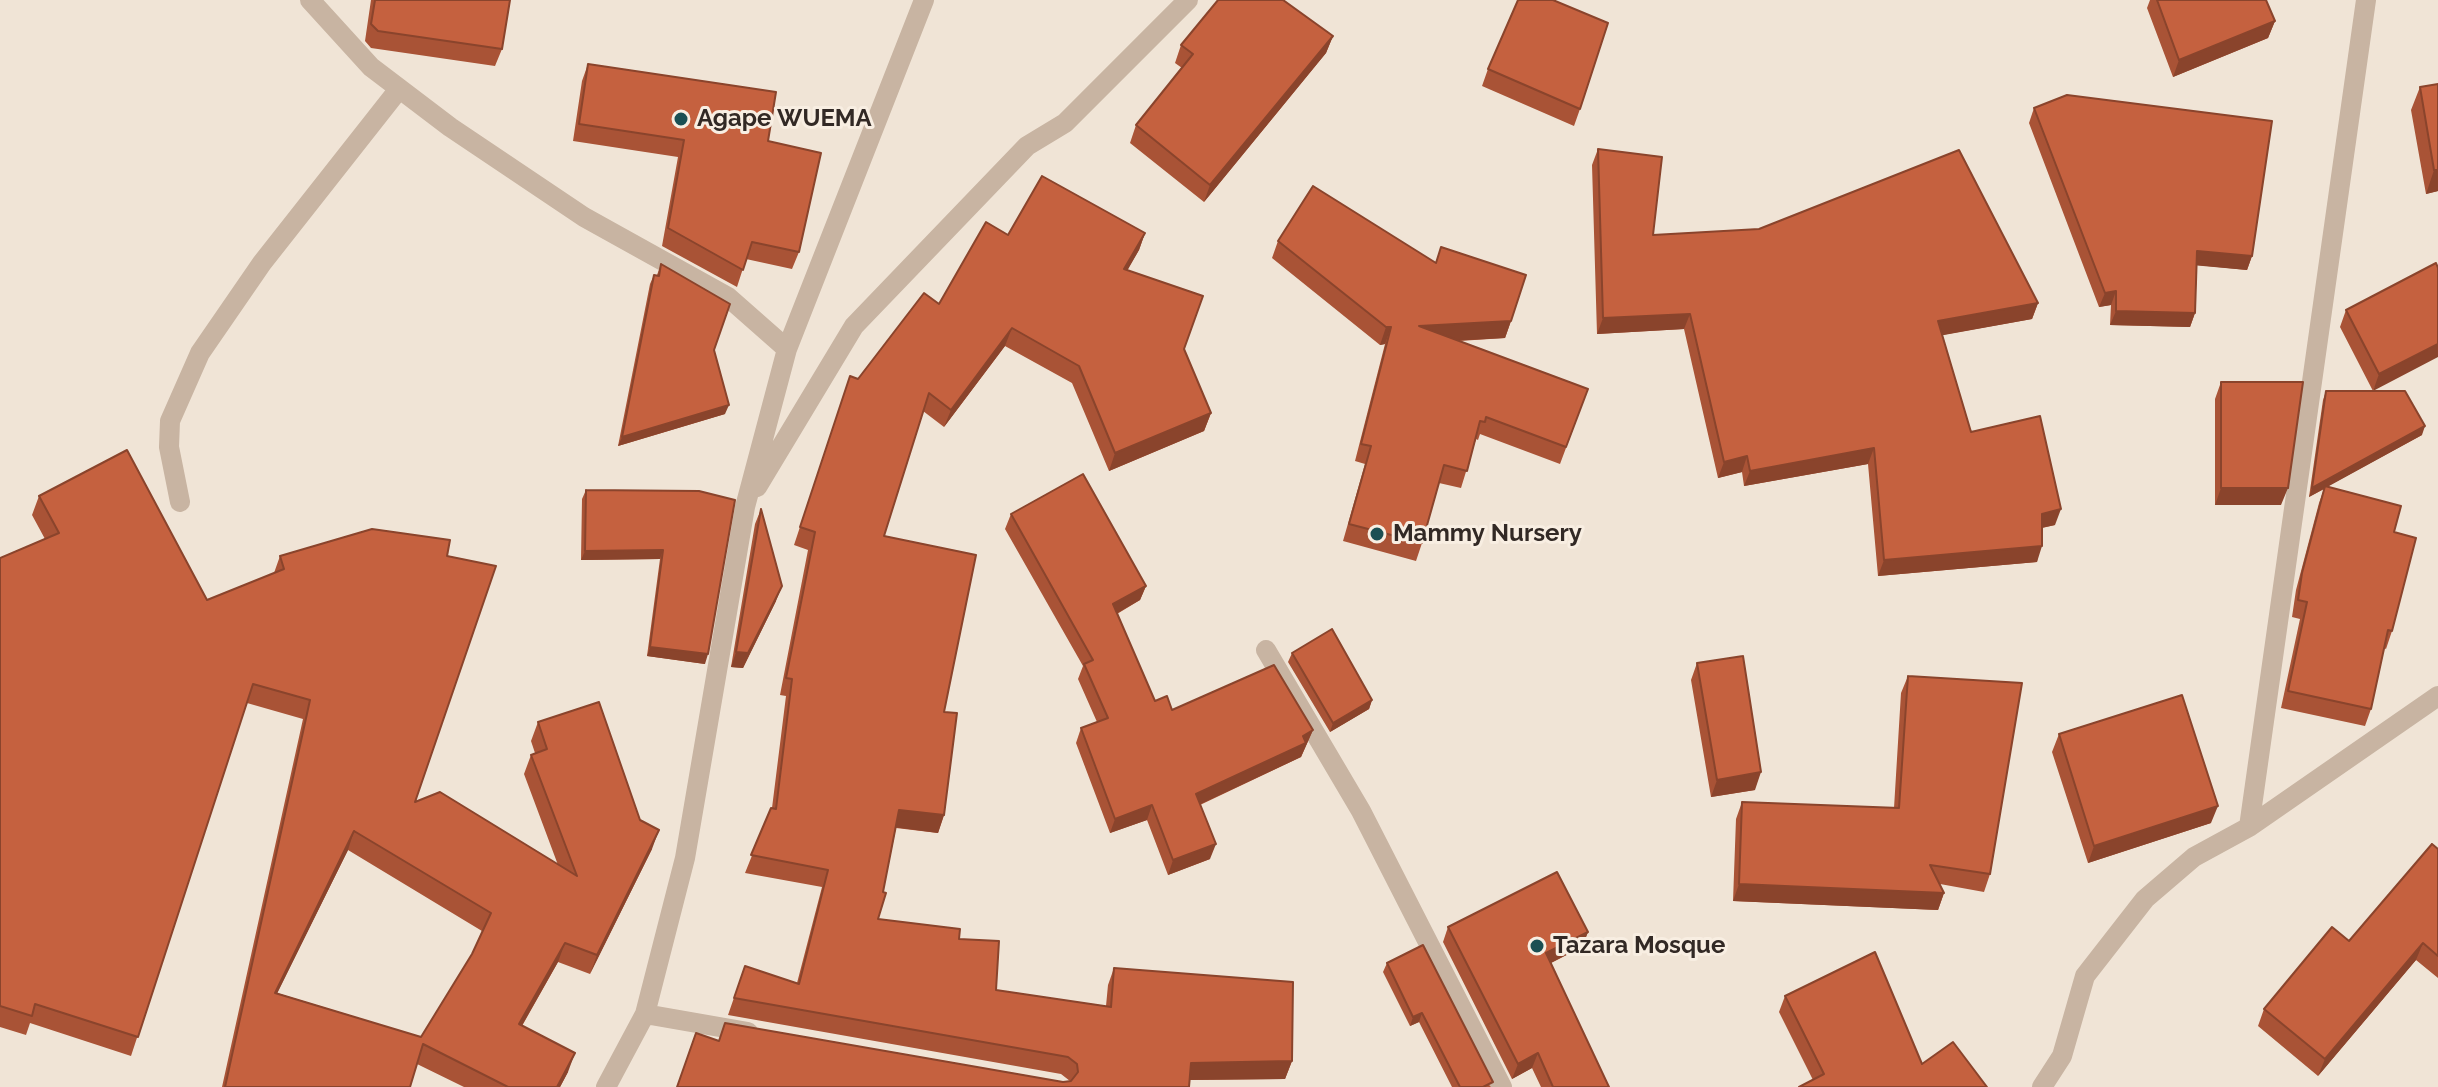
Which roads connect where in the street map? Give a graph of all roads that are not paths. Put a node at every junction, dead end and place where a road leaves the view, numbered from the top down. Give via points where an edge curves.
1 (310, 0) edge
2 (924, 0) edge
3 (1188, 0) edge
4 (2366, 0) edge
5 (399, 89) junction
6 (787, 349) junction
7 (180, 502) dead end
8 (745, 507) junction
9 (1266, 650) dead end
10 (2438, 696) edge
11 (2249, 827) junction
12 (645, 1014) junction
13 (767, 1035) edge
14 (606, 1087) edge
15 (1502, 1087) edge
16 (2042, 1087) edge

1 - 5 street via 371,67
2 - 6 street
3 - 8 street via 1065,123 1027,146 854,326
4 - 11 street
5 - 6 street via 584,217 728,297
5 - 7 street via 262,263 200,353 170,421 169,447
6 - 8 street
8 - 12 street via 685,858
9 - 15 street via 1361,811
10 - 11 street
11 - 16 street via 2194,857 2145,899 2085,976 2062,1056
12 - 13 street
12 - 14 street

